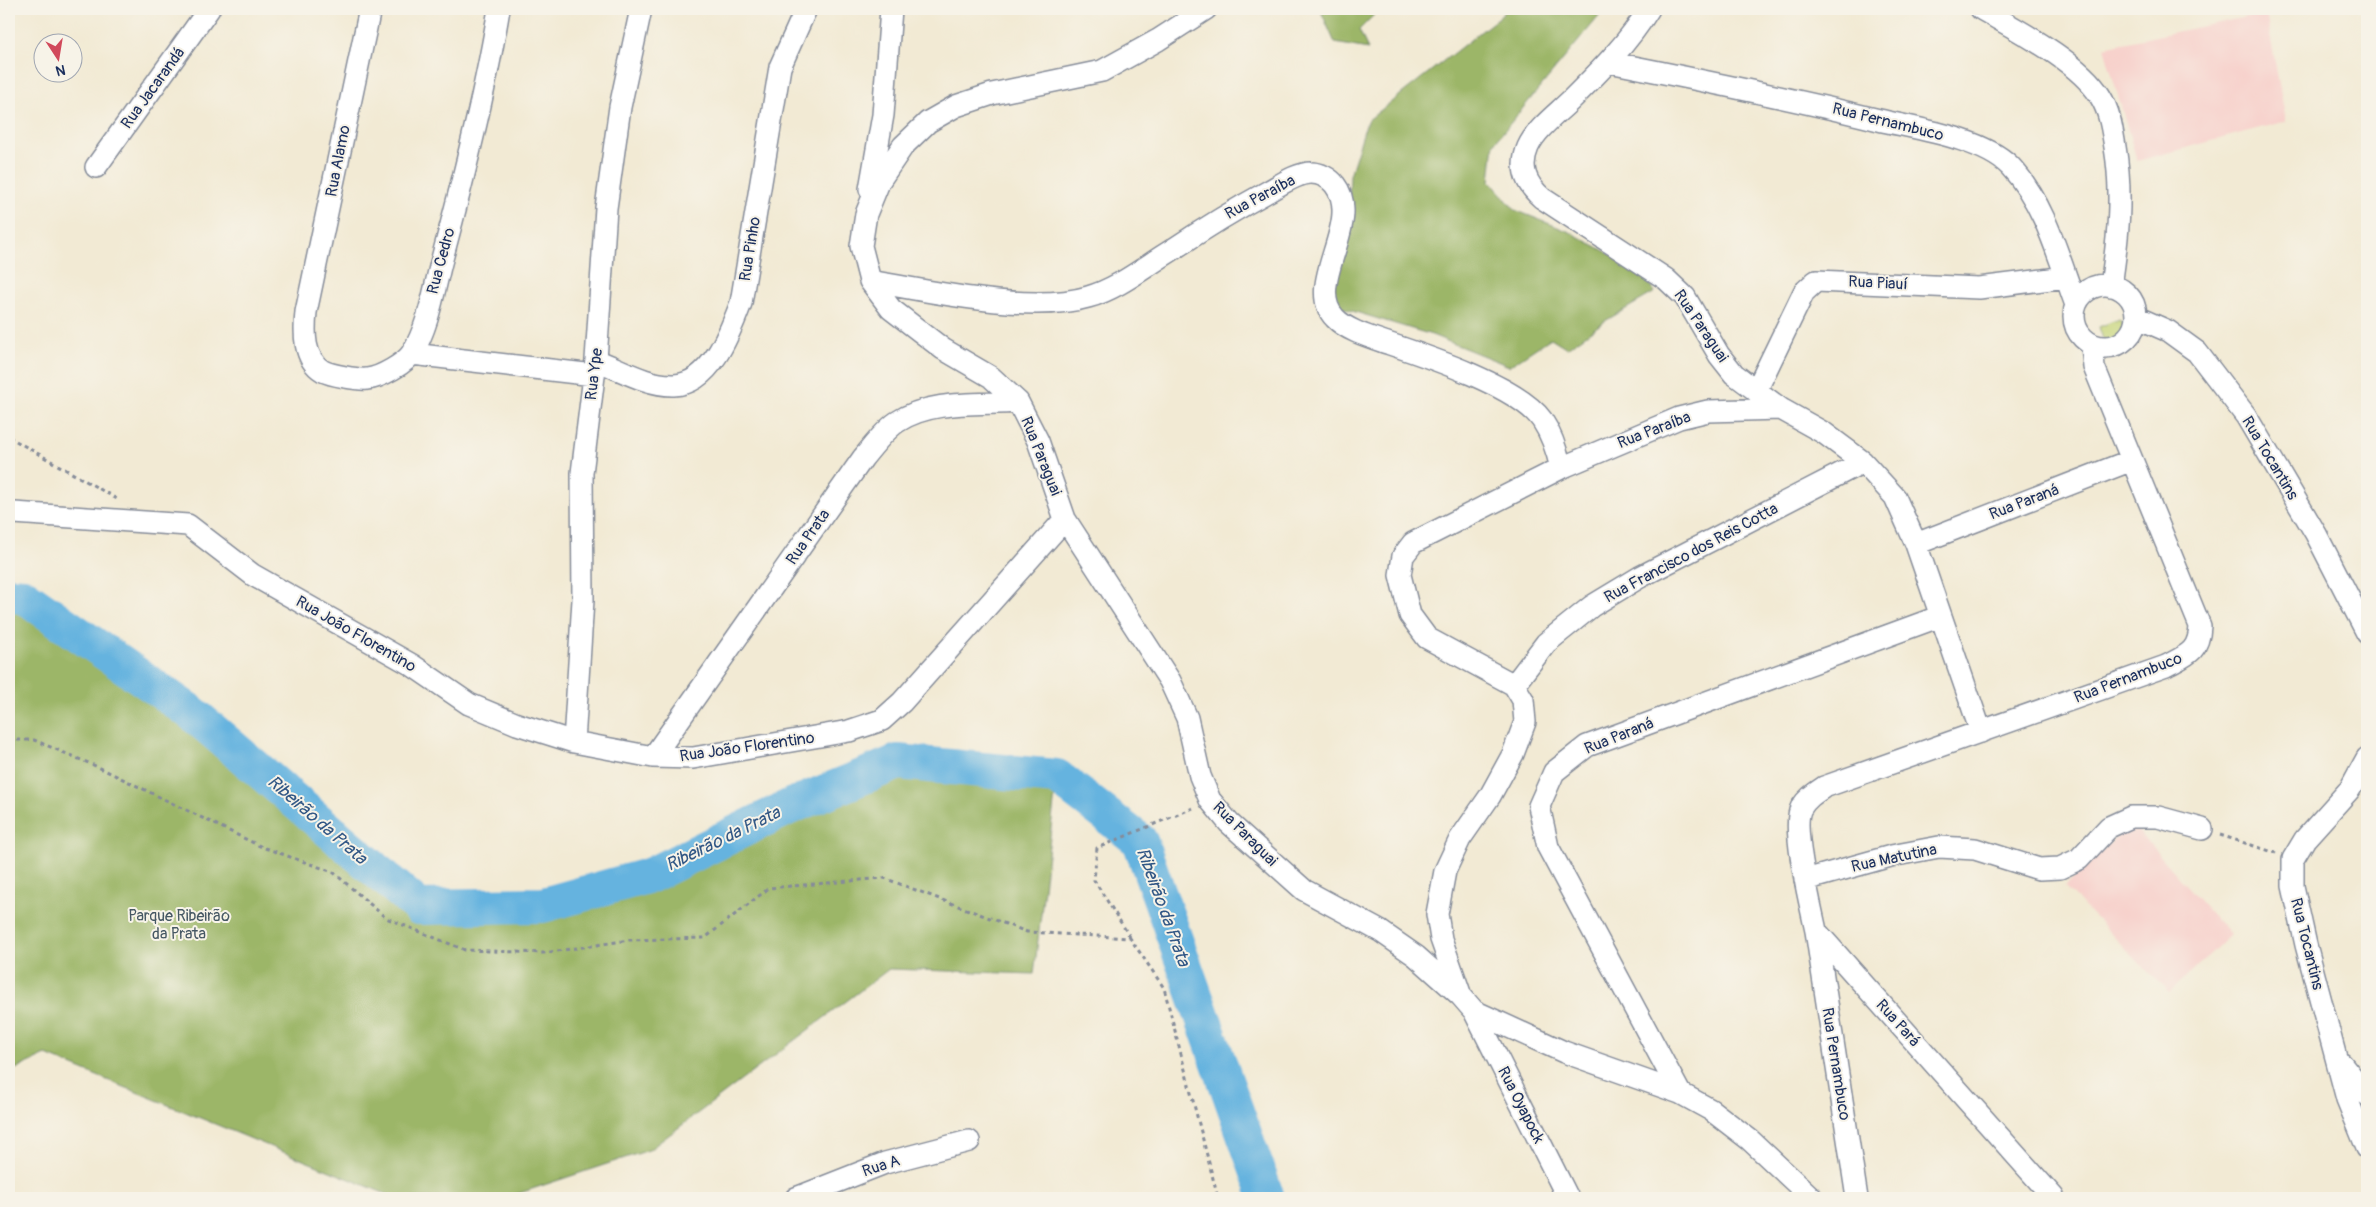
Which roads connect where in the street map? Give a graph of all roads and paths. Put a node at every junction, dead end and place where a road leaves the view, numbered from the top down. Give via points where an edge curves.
1 (208, 9) edge
2 (370, 9) edge
3 (499, 9) edge
4 (641, 9) edge
5 (806, 9) edge
6 (891, 9) edge
7 (1206, 9) edge
8 (1649, 9) edge
9 (1981, 9) edge
10 (1609, 62) junction
11 (96, 167) dead end
12 (866, 214) junction
13 (2066, 277) junction
14 (870, 281) junction
15 (2111, 286) junction
16 (2076, 305) junction
17 (2136, 317) junction
18 (2092, 344) junction
19 (412, 354) junction
20 (595, 367) junction
21 (1756, 391) junction
22 (1018, 402) junction
23 (1781, 409) junction
24 (9, 437) edge
25 (2132, 460) junction
26 (1863, 462) junction
27 (1561, 468) junction
28 (124, 501) dead end
29 (14, 513) dead end
30 (1065, 519) junction
31 (1916, 544) junction
32 (1941, 616) junction
33 (2367, 634) edge
34 (1514, 685) junction
35 (1981, 732) junction
36 (9, 740) edge
37 (574, 742) junction
38 (653, 757) junction
39 (2367, 758) edge
40 (1168, 818) dead end
41 (1798, 822) joint
42 (2202, 829) joint
43 (2293, 859) junction
44 (1805, 880) junction
45 (1816, 931) junction
46 (1130, 938) junction
47 (1468, 1004) junction
48 (2338, 1060) junction
49 (1680, 1092) junction
50 (2367, 1094) edge
51 (970, 1141) dead end
52 (2367, 1148) edge
53 (796, 1198) edge
54 (1218, 1198) edge
55 (1568, 1198) edge
56 (1812, 1198) edge
57 (1857, 1198) edge
58 (2054, 1198) edge

1 - 11 street, Rua Jacarandá
2 - 19 street, Rua Alamo via 306,312 304,336 310,356 323,371 368,379 390,371
3 - 19 street, Rua Cedro via 464,176 424,324
4 - 20 street, Rua Ype via 620,107 608,199
5 - 20 street, Rua Pinho via 780,67 741,303 728,337 703,374 689,382 673,385
6 - 12 street via 883,115
7 - 12 street, Rua Paraguai via 1102,71 992,94 956,106 928,122 903,146 880,180
8 - 10 street, Rua Paraguai
9 - 15 street via 2080,73 2100,95 2111,120 2119,170 2120,204
10 - 13 street, Rua Pernambuco via 1770,94 1971,142 2008,164 2023,182 2041,215
10 - 21 street, Rua Paraguai via 1528,146 1525,175 1531,188 1542,198 1666,278 1685,297 1734,374
12 - 14 street, Rua Paraguai via 861,246
13 - 16 street, Rua Pernambuco
13 - 21 street, Rua Piauí via 1979,288 1816,281 1804,292
14 - 22 street, Rua Paraguai via 891,309 943,349 990,377
14 - 27 street, Rua Paraíba via 1017,302 1057,303 1088,297 1123,282 1224,216 1289,180 1311,173 1330,178 1342,193 1343,214 1327,283 1326,303 1335,318 1378,340 1461,368 1521,401 1541,418 1554,441
15 - 16 street via 2090,289
15 - 17 street via 2129,297
16 - 18 street via 2075,324 2084,340
17 - 18 street via 2125,340 2109,347
17 - 33 street, Rua Tocantins via 2168,331 2197,352 2240,408 2316,534
18 - 25 street, Rua Pernambuco via 2094,367
19 - 20 street, Rua Pinho
20 - 37 street, Rua Ype via 582,473 583,600
21 - 23 street, Rua Paraguai
22 - 30 street, Rua Paraguai via 1038,441
22 - 38 street, Rua Prata via 938,407 916,412 897,422 881,437
23 - 26 street, Rua Paraguai via 1824,433
23 - 27 street, Rua Paraíba via 1708,412 1679,418
24 - 28 path
25 - 31 street, Rua Paraná
25 - 35 street, Rua Pernambuco via 2200,626 2200,639 2191,653 2166,666
26 - 31 street, Rua Paraguai via 1895,497
26 - 34 street, Rua Francisco dos Reis Cotta via 1640,577 1592,606 1546,643
27 - 34 street, Rua Paraíba via 1413,542 1403,556 1400,575 1410,615 1427,638
29 - 37 street, Rua João Florentino via 188,525 253,575 412,665 469,704
30 - 38 street, Rua João Florentino via 902,702 882,720 849,731 693,758
30 - 47 street, Rua Paraguai via 1170,681 1187,718 1200,776 1210,800 1229,823 1304,890 1380,931 1416,956
31 - 32 street, Rua Paraguai
32 - 35 street, Rua Paraguai
32 - 49 street, Rua Paraná via 1587,746 1554,772 1539,806 1548,847
34 - 47 street via 1523,700 1525,722 1513,754 1490,796 1460,839 1445,871 1437,914 1441,939
35 - 41 street, Rua Pernambuco via 1824,787 1800,809
36 - 46 path via 34,740 98,767 262,847 332,872 386,918 465,950 544,953 629,940 705,938 769,888 884,878 1028,932
37 - 38 street, Rua João Florentino
39 - 43 street via 2350,789 2305,839
40 - 46 path via 1097,848 1094,880
41 - 44 street, Rua Pará
42 - 43 path
42 - 44 street, Rua Matutina via 2158,817 2131,817 2109,827 2079,860 2060,868 2039,869 1975,849 1939,847 1891,856
43 - 48 street, Rua Tocantins via 2293,886 2306,945
44 - 45 street, Rua Pará
45 - 57 street, Rua Pernambuco
45 - 58 street, Rua Pará
46 - 54 path via 1164,988
47 - 49 street via 1564,1052
47 - 55 street, Rua Oyapock
48 - 50 street
48 - 52 street, Rua Tocantins via 2347,1099
49 - 56 street via 1711,1110 1750,1140
51 - 53 street, Rua A via 885,1163

